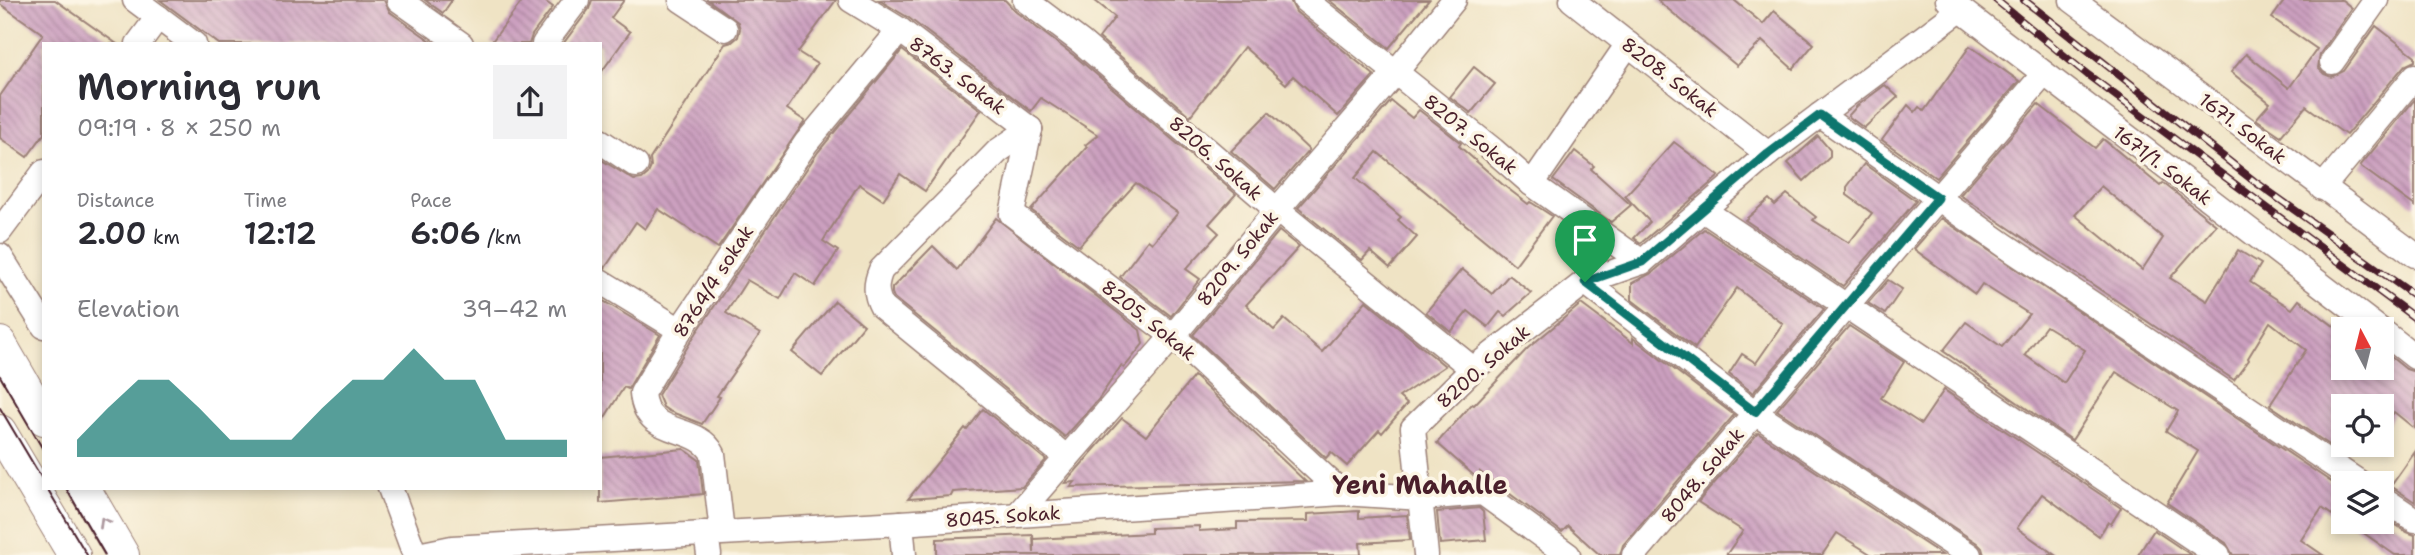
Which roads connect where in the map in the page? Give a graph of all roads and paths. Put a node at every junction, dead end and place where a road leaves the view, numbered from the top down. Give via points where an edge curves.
1 (135, 0) edge
2 (399, 0) edge
3 (577, 0) edge
4 (681, 0) edge
5 (851, 0) edge
6 (1025, 0) edge
7 (1305, 0) edge
8 (1454, 0) edge
9 (1572, 0) edge
10 (2072, 0) edge
11 (2376, 0) edge
12 (1954, 5) edge
13 (158, 17) junction
14 (725, 29) dead end
15 (900, 30) junction
16 (139, 42) edge
17 (191, 42) edge
18 (458, 42) edge
19 (546, 42) edge
20 (1628, 44) junction
21 (2332, 62) dead end
22 (1395, 73) junction
23 (2043, 75) junction
24 (2415, 76) edge
25 (1820, 115) junction
26 (1030, 129) junction
27 (602, 142) edge
28 (1768, 154) junction
29 (636, 166) dead end
30 (42, 175) edge
31 (1532, 184) junction
32 (2322, 188) junction
33 (1938, 198) junction
34 (1703, 209) junction
35 (1277, 210) junction
36 (0, 231) edge
37 (0, 256) edge
38 (2415, 256) edge
39 (1642, 262) junction
40 (602, 282) edge
41 (1585, 282) junction
42 (1846, 305) junction
43 (2363, 317) edge
44 (42, 323) edge
45 (680, 330) junction
46 (1173, 336) junction
47 (2394, 341) edge
48 (0, 343) edge
49 (2415, 357) edge
50 (1473, 369) junction
51 (1755, 412) junction
52 (42, 416) edge
53 (0, 430) edge
54 (1067, 458) junction
55 (2342, 471) edge
56 (85, 490) edge
57 (391, 490) edge
58 (1342, 493) junction
59 (1422, 498) junction
60 (2394, 506) edge
61 (1018, 514) junction
62 (2415, 520) edge
63 (901, 523) junction
64 (712, 540) edge
65 (463, 551) edge
66 (74, 555) edge
67 (123, 555) edge
68 (416, 555) edge
69 (904, 555) edge
70 (1426, 555) edge
71 (1568, 555) edge
72 (1634, 555) edge
73 (1969, 555) edge
74 (2218, 555) edge

1 - 13 street
2 - 18 street
3 - 19 street
4 - 14 street
5 - 15 street, 8763. Sokak
6 - 35 street, 8206. Sokak
7 - 22 street, 8207. Sokak
8 - 22 street, 8209. Sokak
9 - 20 street, 8208. Sokak
10 - 32 street, 1671. Sokak
11 - 21 street
12 - 23 street, 1671/1. Sokak
12 - 25 street, 8200. Sokak
13 - 16 street
13 - 17 street
15 - 26 street, 8763. Sokak
15 - 45 street, 8764/4 sokak via 806,143
20 - 28 street, 8208. Sokak
20 - 31 street
22 - 31 street, 8207. Sokak
22 - 35 street, 8209. Sokak
23 - 33 street, 8048. Sokak
23 - 43 street, 1671/1. Sokak
24 - 32 street
25 - 28 street, 8200. Sokak
25 - 33 street
26 - 46 street, 8205. Sokak via 1012,214
26 - 54 street via 998,151 881,270 876,290 882,307
27 - 29 street
28 - 34 street, 8200. Sokak
30 - 36 street
31 - 39 street, 8207. Sokak
32 - 38 street, 1671. Sokak
33 - 42 street, 8048. Sokak
33 - 55 street
34 - 39 street, 8200. Sokak
34 - 42 street
35 - 46 street, 8209. Sokak
35 - 50 street, 8206. Sokak
37 - 44 street
39 - 41 street, 8200. Sokak
40 - 45 street
41 - 50 street, 8200. Sokak
41 - 51 street
42 - 51 street, 8048. Sokak
42 - 74 street
45 - 64 street, 8764/4 sokak via 642,393 643,403 649,416 709,445 713,454
46 - 54 street, 8209. Sokak
46 - 58 street, 8205. Sokak
47 - 49 street, 1671/1. Sokak
48 - 52 street
50 - 59 street, 8200. Sokak via 1413,428
51 - 72 street, 8048. Sokak
51 - 73 street
53 - 66 street
54 - 61 street, 8209. Sokak
67 -> 56 street
57 - 68 street
58 - 59 street, 8045. Sokak
58 - 61 street, 8045. Sokak
59 - 70 street, 8200. Sokak
59 - 71 street, 8045. Sokak via 1483,493
60 - 62 street
61 - 63 street, 8045. Sokak
63 - 64 street, 8045. Sokak
63 - 69 street
64 - 65 street, 8045. Sokak
65 - 68 street, 8045. Sokak

